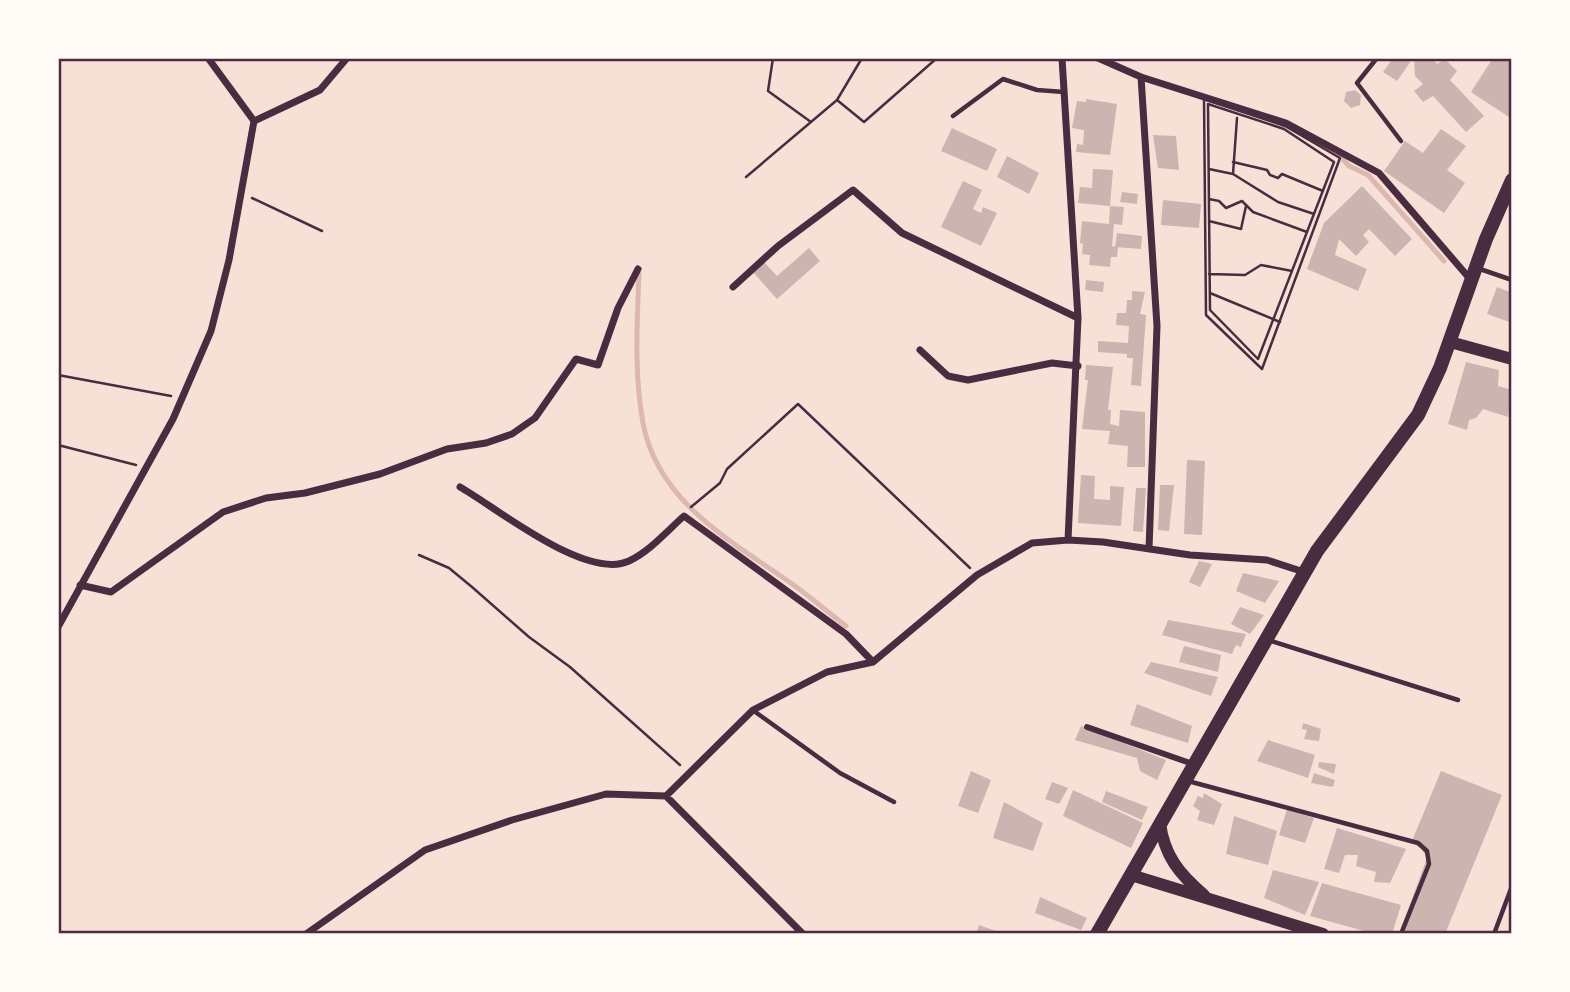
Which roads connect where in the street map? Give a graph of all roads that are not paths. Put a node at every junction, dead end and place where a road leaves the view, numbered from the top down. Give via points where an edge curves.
1 (208, 58) edge
2 (347, 58) edge
3 (1062, 58) edge
4 (1098, 58) edge
5 (1377, 58) edge
6 (1141, 77) junction
7 (1065, 92) junction
8 (953, 116) dead end
9 (254, 121) junction
10 (1401, 141) dead end
11 (1512, 180) edge
12 (638, 269) dead end
13 (1473, 274) junction
14 (1512, 280) edge
15 (733, 287) dead end
16 (1078, 318) junction
17 (1450, 342) junction
18 (920, 350) dead end
19 (1512, 359) edge
20 (1078, 366) junction
21 (460, 487) dead end
22 (1068, 540) junction
23 (1149, 549) junction
24 (1305, 572) junction
25 (80, 585) junction
26 (58, 627) edge
27 (1266, 640) junction
28 (873, 662) junction
29 (1458, 700) dead end
30 (753, 710) junction
31 (1087, 727) dead end
32 (1192, 764) junction
33 (1183, 780) junction
34 (666, 796) junction
35 (894, 802) dead end
36 (1160, 822) junction
37 (1130, 875) junction
38 (1512, 886) edge
39 (1207, 897) junction
40 (306, 934) edge
41 (803, 934) edge
42 (1097, 934) edge
43 (1323, 934) edge
44 (1401, 934) edge
45 (1494, 934) edge

1 - 9 street
2 - 9 street via 320,90
3 - 7 street
4 - 6 street
5 - 10 lane via 1357,83
6 - 13 street via 1286,123 1379,173
6 - 23 street via 1157,326
7 - 8 lane via 1037,90 1003,79
7 - 16 street
9 - 25 street via 211,331 182,398
11 - 13 main road
12 - 25 street via 598,365 576,359 535,418 512,434 447,449 380,474 223,512 111,592
13 - 14 lane
13 - 17 main road
15 - 16 street via 778,246 853,190 902,233
16 - 20 street
17 - 19 street
17 - 24 main road via 1409,428
18 - 20 street via 948,376 968,380 1052,363
20 - 22 street
21 - 28 street via 548,544 610,564 628,562 684,516 846,634
22 - 23 street
22 - 28 street via 1032,543 977,575
23 - 24 street via 1268,560
24 - 27 main road
25 - 26 street
27 - 29 lane
27 - 32 main road
28 - 30 street via 827,672
30 - 34 street
30 - 35 lane via 840,773
31 - 32 street
32 - 33 main road
33 - 36 main road
33 - 44 lane via 1418,843 1427,851 1429,864
34 - 40 street via 606,794 425,850
34 - 41 street
36 - 37 main road
36 - 39 street via 1173,863
37 - 39 street
37 - 42 main road
38 - 45 lane
39 - 43 street

